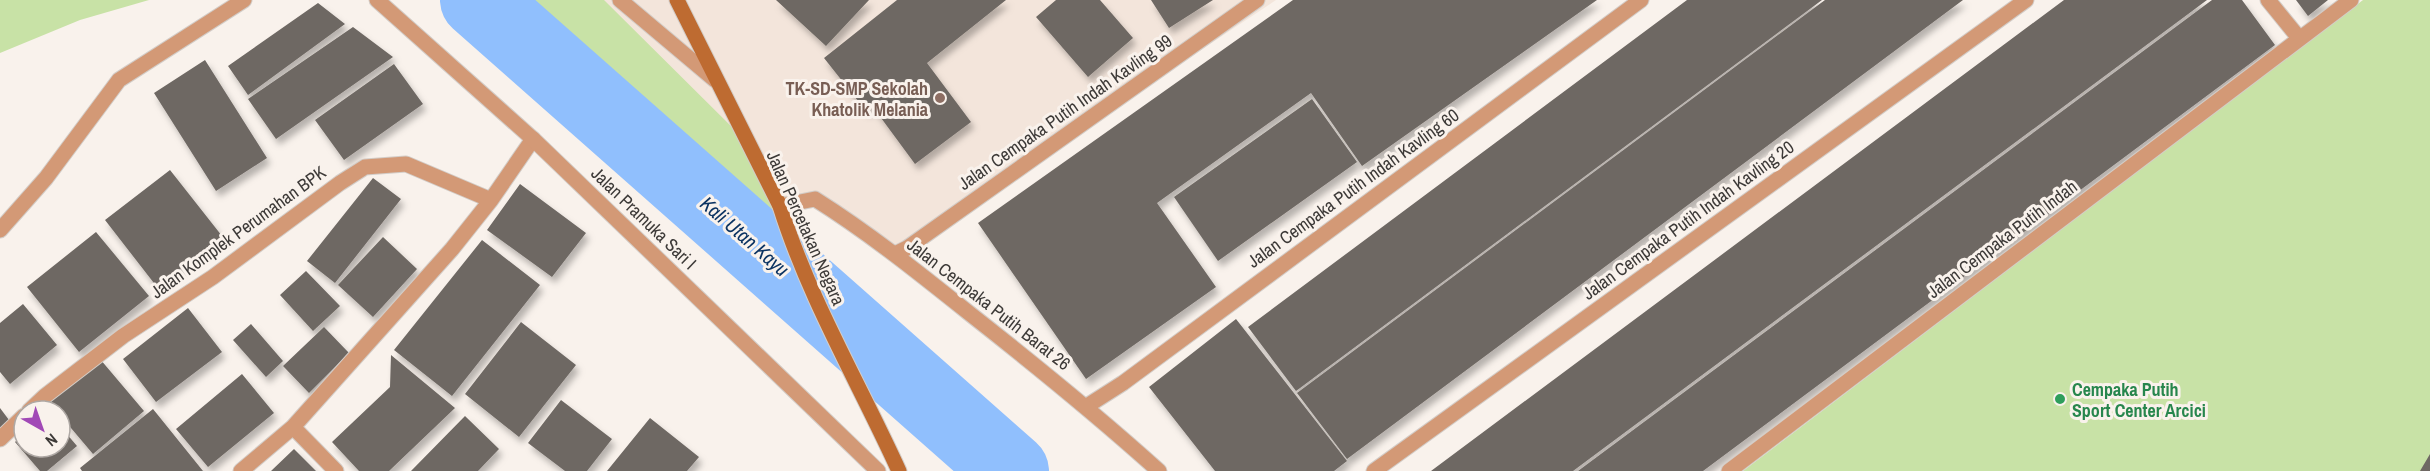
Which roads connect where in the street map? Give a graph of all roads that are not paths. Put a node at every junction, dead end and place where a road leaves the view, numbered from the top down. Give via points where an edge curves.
1 (244, 0) edge
2 (377, 0) edge
3 (620, 0) edge
4 (678, 0) edge
5 (1257, 0) edge
6 (1641, 0) edge
7 (2026, 0) edge
8 (2268, 0) edge
9 (2351, 0) edge
10 (2299, 38) junction
11 (716, 80) junction
12 (532, 139) junction
13 (491, 200) junction
14 (780, 206) junction
15 (0, 230) edge
16 (894, 254) junction
17 (42, 399) edge
18 (1087, 406) junction
19 (293, 427) junction
20 (12, 428) edge
21 (0, 439) edge
22 (241, 471) edge
23 (336, 471) edge
24 (878, 471) edge
25 (899, 471) edge
26 (1159, 471) edge
27 (1374, 471) edge
28 (1729, 471) edge

1 - 15 street via 119,80 46,178
2 - 12 street, Jalan Pramuka Sari I
3 - 11 street
4 - 11 main road, Jalan Percetakan Negara
5 - 16 street, Jalan Cempaka Putih Indah Kavling 99
6 - 18 street, Jalan Cempaka Putih Indah Kavling 60
7 - 27 street, Jalan Cempaka Putih Indah Kavling 20
8 - 10 street
9 - 10 street, Jalan Cempaka Putih Indah
10 - 28 street, Jalan Cempaka Putih Indah
11 - 14 main road, Jalan Percetakan Negara
12 - 13 street
12 - 24 street, Jalan Pramuka Sari I
13 - 17 street, Jalan Komplek Perumahan BPK via 406,164 365,167 123,336
13 - 19 street
14 - 16 street, Jalan Cempaka Putih Barat 26 via 815,199
14 - 25 main road, Jalan Percetakan Negara via 820,308
16 - 18 street, Jalan Cempaka Putih Barat 26
18 - 26 street, Jalan Cempaka Putih Barat 26
19 - 22 street
19 - 23 street
20 - 21 street

